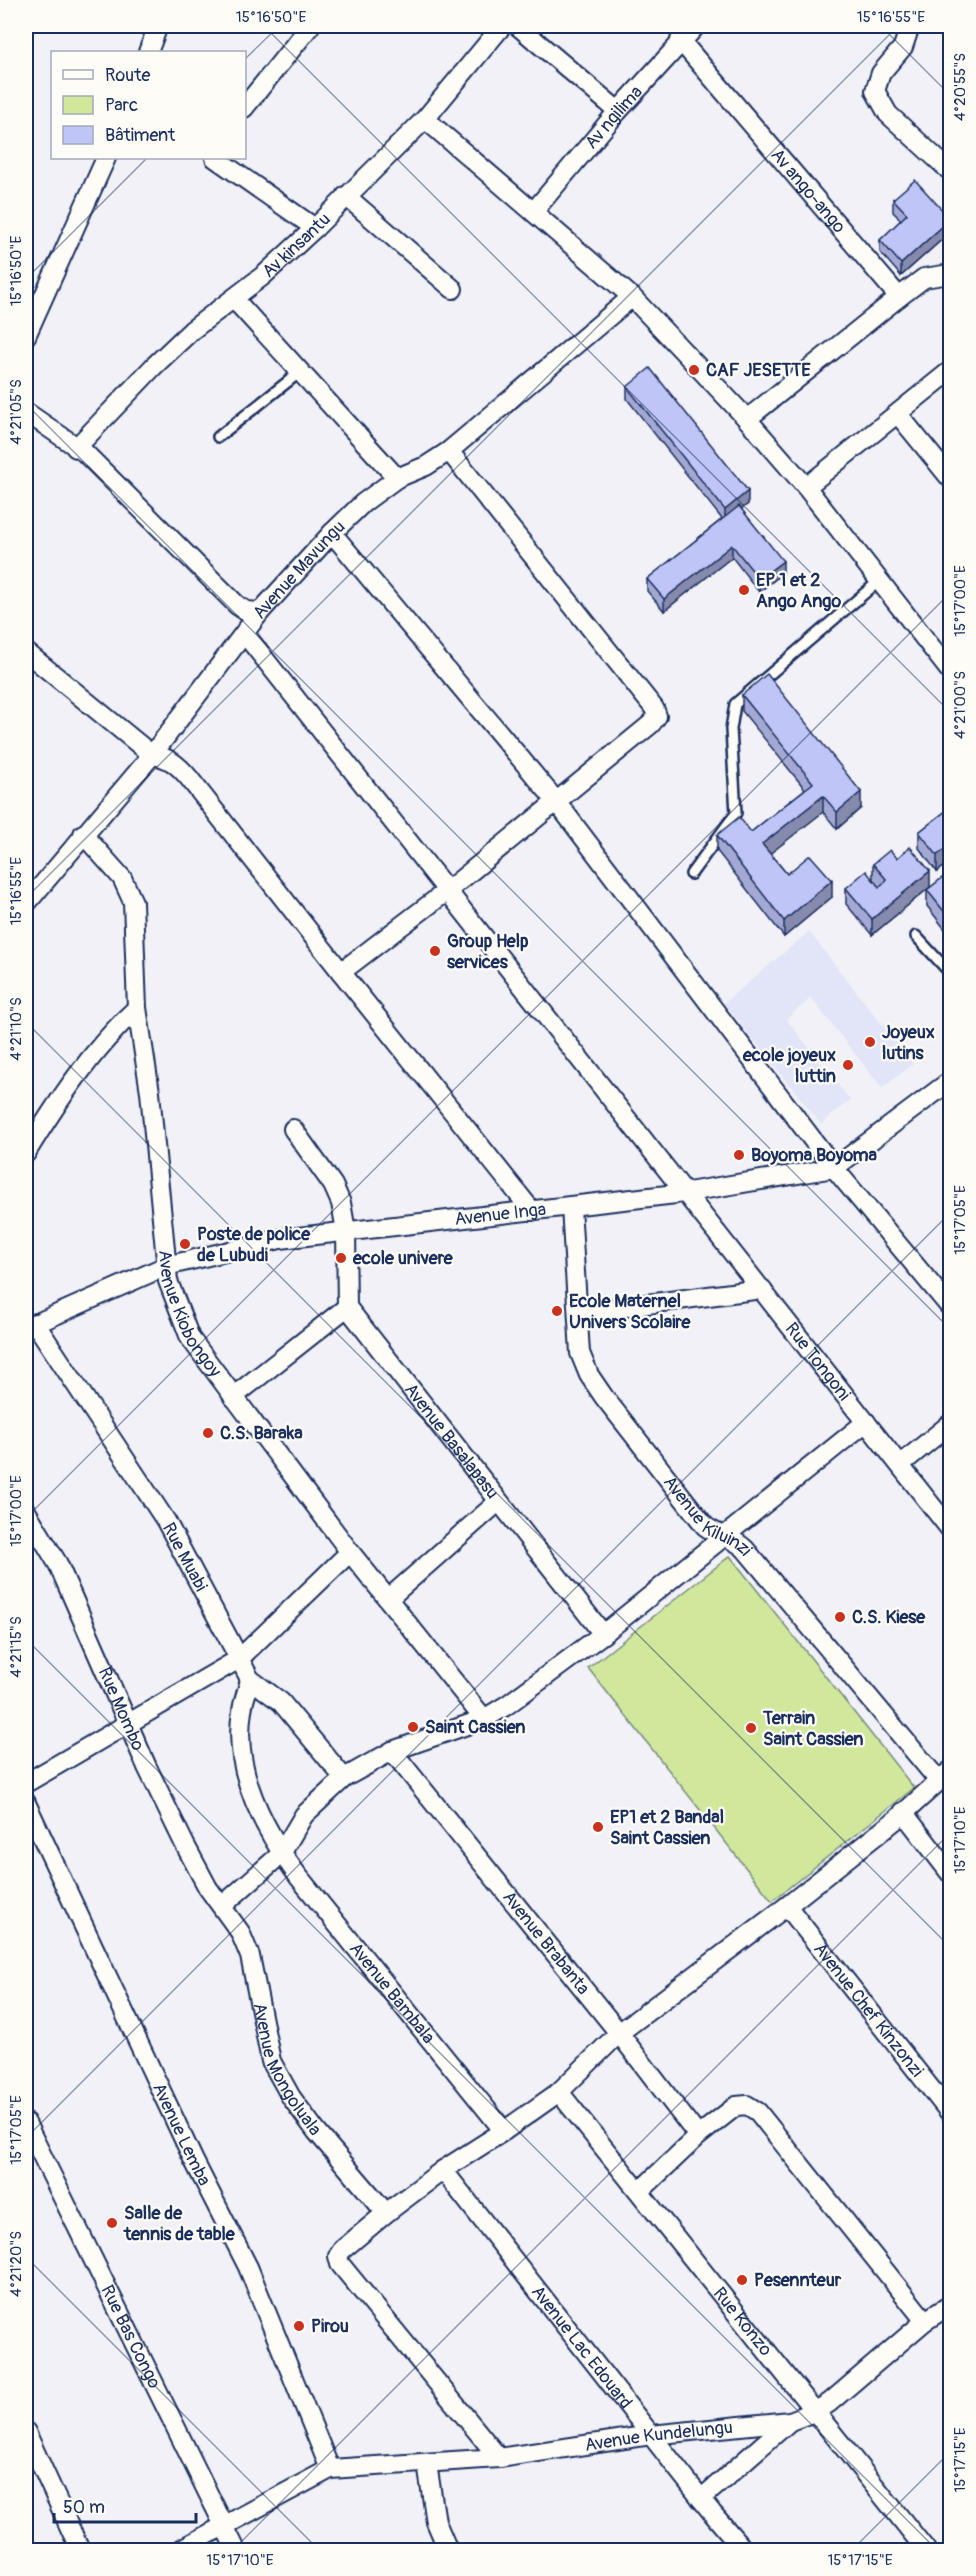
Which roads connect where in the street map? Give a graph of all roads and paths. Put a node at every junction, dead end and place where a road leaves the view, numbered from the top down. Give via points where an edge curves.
1 (158, 26) edge
2 (310, 26) edge
3 (501, 26) edge
4 (518, 26) edge
5 (696, 26) edge
6 (910, 26) edge
7 (680, 40) junction
8 (148, 51) edge
9 (246, 106) edge
10 (618, 111) junction
11 (424, 119) junction
12 (106, 159) edge
13 (216, 159) edge
14 (951, 171) edge
15 (346, 196) junction
16 (534, 211) junction
17 (315, 228) junction
18 (951, 274) edge
19 (453, 289) dead end
20 (632, 297) junction
21 (898, 297) junction
22 (234, 299) junction
23 (26, 336) edge
24 (951, 371) edge
25 (300, 372) junction
26 (26, 412) edge
27 (898, 414) junction
28 (747, 419) junction
29 (218, 437) dead end
30 (76, 448) junction
31 (449, 451) junction
32 (397, 478) junction
33 (951, 478) edge
34 (806, 487) junction
35 (332, 533) junction
36 (879, 581) junction
37 (260, 612) junction
38 (245, 634) junction
39 (28, 658) edge
40 (951, 671) edge
41 (152, 755) junction
42 (556, 801) junction
43 (83, 834) junction
44 (691, 874) dead end
45 (447, 891) junction
46 (26, 904) edge
47 (916, 936) dead end
48 (341, 972) junction
49 (951, 972) edge
50 (137, 1008) junction
51 (951, 1081) edge
52 (293, 1130) dead end
53 (26, 1153) edge
54 (834, 1168) junction
55 (684, 1193) junction
56 (571, 1207) junction
57 (532, 1210) junction
58 (346, 1231) junction
59 (166, 1266) junction
60 (762, 1289) junction
61 (347, 1307) junction
62 (951, 1307) edge
63 (578, 1313) junction
64 (30, 1326) edge
65 (233, 1397) junction
66 (866, 1422) junction
67 (951, 1424) edge
68 (900, 1464) junction
69 (498, 1502) junction
70 (26, 1511) edge
71 (951, 1529) edge
72 (726, 1536) junction
73 (350, 1552) junction
74 (388, 1599) junction
75 (603, 1634) junction
76 (239, 1659) junction
77 (250, 1679) junction
78 (484, 1719) junction
79 (129, 1725) junction
80 (392, 1751) junction
81 (945, 1776) edge
82 (344, 1778) junction
83 (26, 1783) edge
84 (26, 1803) edge
85 (903, 1812) junction
86 (281, 1854) junction
87 (951, 1873) edge
88 (222, 1906) junction
89 (787, 1906) junction
90 (619, 2033) junction
91 (559, 2092) junction
92 (951, 2113) edge
93 (26, 2122) edge
94 (504, 2132) junction
95 (698, 2136) junction
96 (443, 2170) junction
97 (640, 2191) junction
98 (386, 2213) junction
99 (949, 2309) edge
100 (925, 2321) junction
101 (814, 2412) junction
102 (790, 2421) junction
103 (26, 2432) edge
104 (651, 2435) junction
105 (499, 2458) junction
106 (426, 2464) junction
107 (330, 2469) junction
108 (701, 2499) junction
109 (224, 2525) junction
110 (80, 2550) edge
111 (179, 2550) edge
112 (236, 2550) edge
113 (448, 2550) edge
114 (744, 2550) edge
115 (926, 2550) edge

1 - 8 street
2 - 9 street
3 - 11 street, Av kinsantu
4 - 10 street
5 - 7 street, Av ngilima
6 - 14 street via 903,47 881,73 875,92 888,114
7 - 10 street, Av ngilima
7 - 21 street, Av ango-ango
10 - 16 street, Av ngilima
11 - 15 street, Av kinsantu
11 - 16 street
12 - 23 street
13 - 17 street
15 - 17 street, Av kinsantu
15 - 19 street
16 - 20 street
17 - 22 street, Av kinsantu
18 - 21 street via 924,278
20 - 28 street
20 - 31 street, Avenue Mavungu
21 - 28 street
22 - 25 street
22 - 30 street, Av kinsantu via 192,330
24 - 27 street
25 - 29 lane
25 - 32 street
26 - 30 street
27 - 33 street
27 - 34 street
28 - 34 street
30 - 37 street via 237,605 246,611
31 - 32 street, Avenue Mavungu
31 - 42 street via 657,716
32 - 35 street, Avenue Mavungu
34 - 36 street
35 - 37 street, Avenue Mavungu
35 - 42 street
36 - 40 street
36 - 44 lane via 735,704 731,729 736,813
37 - 38 street, Avenue Mavungu
38 - 41 street, Avenue Mavungu
38 - 45 street, Rue Tongoni
39 - 41 street
41 - 43 street, Avenue Mavungu
41 - 48 street via 164,756 189,778
42 - 45 street
42 - 54 street
43 - 46 street, Avenue Mavungu
43 - 50 street, Avenue Kiobongoy via 122,878 133,902
45 - 48 street
45 - 55 street, Rue Tongoni
47 - 49 lane
48 - 57 street
50 - 53 street via 101,1046
50 - 59 street, Avenue Kiobongoy via 150,1092
51 - 54 street, Avenue Inga
52 - 58 street via 338,1193
54 - 55 street, Avenue Inga
54 - 62 street
55 - 56 street, Avenue Inga
55 - 60 street, Rue Tongoni
56 - 57 street, Avenue Inga
56 - 63 street, Avenue Kiluinzi
57 - 58 street, Avenue Inga
58 - 59 street, Avenue Inga via 280,1239
58 - 61 street
59 - 64 street, Avenue Inga
59 - 65 street, Avenue Kiobongoy via 190,1338
60 - 63 street
60 - 66 street, Rue Tongoni
61 - 65 street
61 - 69 street, Avenue Basalapasu
63 - 72 street, Avenue Kiluinzi via 580,1353 599,1389 705,1526
64 - 76 street, Rue Muabi via 166,1521
65 - 73 street, Avenue Kiobongoy
66 - 68 street, Rue Tongoni
66 - 72 street
67 - 68 street
68 - 71 street, Rue Tongoni
69 - 74 street
69 - 75 street, Avenue Basalapasu
70 - 79 street, Rue Mombo via 58,1564
72 - 75 street
72 - 81 street, Avenue Kiluinzi via 745,1549
73 - 74 street, Avenue Kiobongoy
73 - 76 street
74 - 78 street, Avenue Kiobongoy
75 - 78 street
76 - 77 street, Rue Muabi
76 - 79 street
77 - 82 street, Rue Muabi via 281,1702
77 - 86 street, Avenue Bambala via 241,1712 242,1756 258,1813
78 - 80 street
79 - 83 street
79 - 88 street, Rue Mombo via 185,1845
80 - 82 street
80 - 90 street, Avenue Brabanta
81 - 85 street
82 - 86 street via 304,1815
84 - 107 street, Avenue Lemba via 248,2267
85 - 87 street
85 - 89 street
86 - 88 street
86 - 94 street, Avenue Bambala
88 - 98 street, Avenue Mongoluala via 240,1932 250,1956 271,2061 316,2131
89 - 90 street
89 - 92 street, Avenue Chef Kinzonzi
90 - 91 street
90 - 95 street, Avenue Brabanta
91 - 94 street
91 - 97 street, Rue Konzo
93 - 109 street, Rue Bas Congo
94 - 96 street
95 - 97 street
95 - 100 street via 736,2106 747,2105 758,2112
96 - 98 street
96 - 104 street, Avenue Lac Edouard
97 - 101 street, Rue Konzo
98 - 105 street via 342,2250 338,2256 340,2264
99 - 100 street, Avenue Kundelungu
100 - 101 street, Avenue Kundelungu
101 - 102 street, Avenue Kundelungu
101 - 115 street, Rue Konzo
102 - 104 street, Avenue Kundelungu
102 - 108 street
103 - 110 street
104 - 105 street, Avenue Kundelungu
104 - 108 street, Avenue Lac Edouard
105 - 106 street, Avenue Kundelungu
106 - 107 street, Avenue Kundelungu
106 - 113 street via 436,2522
107 - 109 street
108 - 114 street, Avenue Lac Edouard
109 - 111 street
109 - 112 street, Rue Bas Congo

